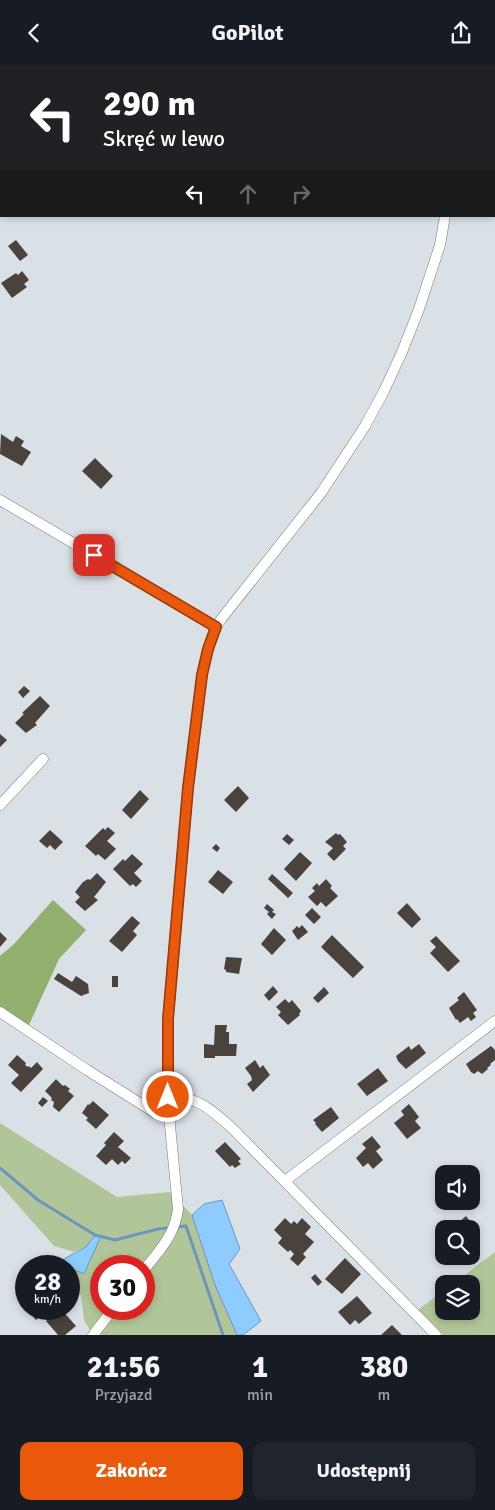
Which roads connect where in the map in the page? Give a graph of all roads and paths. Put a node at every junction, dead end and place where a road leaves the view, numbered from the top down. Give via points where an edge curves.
1 (445, 217) edge
2 (0, 500) edge
3 (216, 627) junction
4 (43, 759) dead end
5 (0, 805) edge
6 (0, 1012) edge
7 (495, 1021) edge
8 (168, 1097) junction
9 (169, 1115) junction
10 (285, 1181) junction
11 (155, 1255) edge
12 (105, 1320) edge
13 (93, 1335) edge
14 (436, 1335) edge

1 - 3 street via 440,245 419,309 370,417 321,493
2 - 3 street
3 - 8 street via 202,675 188,788 168,1019
4 - 5 street
6 - 9 street via 154,1112
7 - 10 street
8 - 9 street
8 - 10 street via 189,1099 209,1107
9 - 11 street via 178,1209 172,1232
10 - 14 street
12 - 13 street

